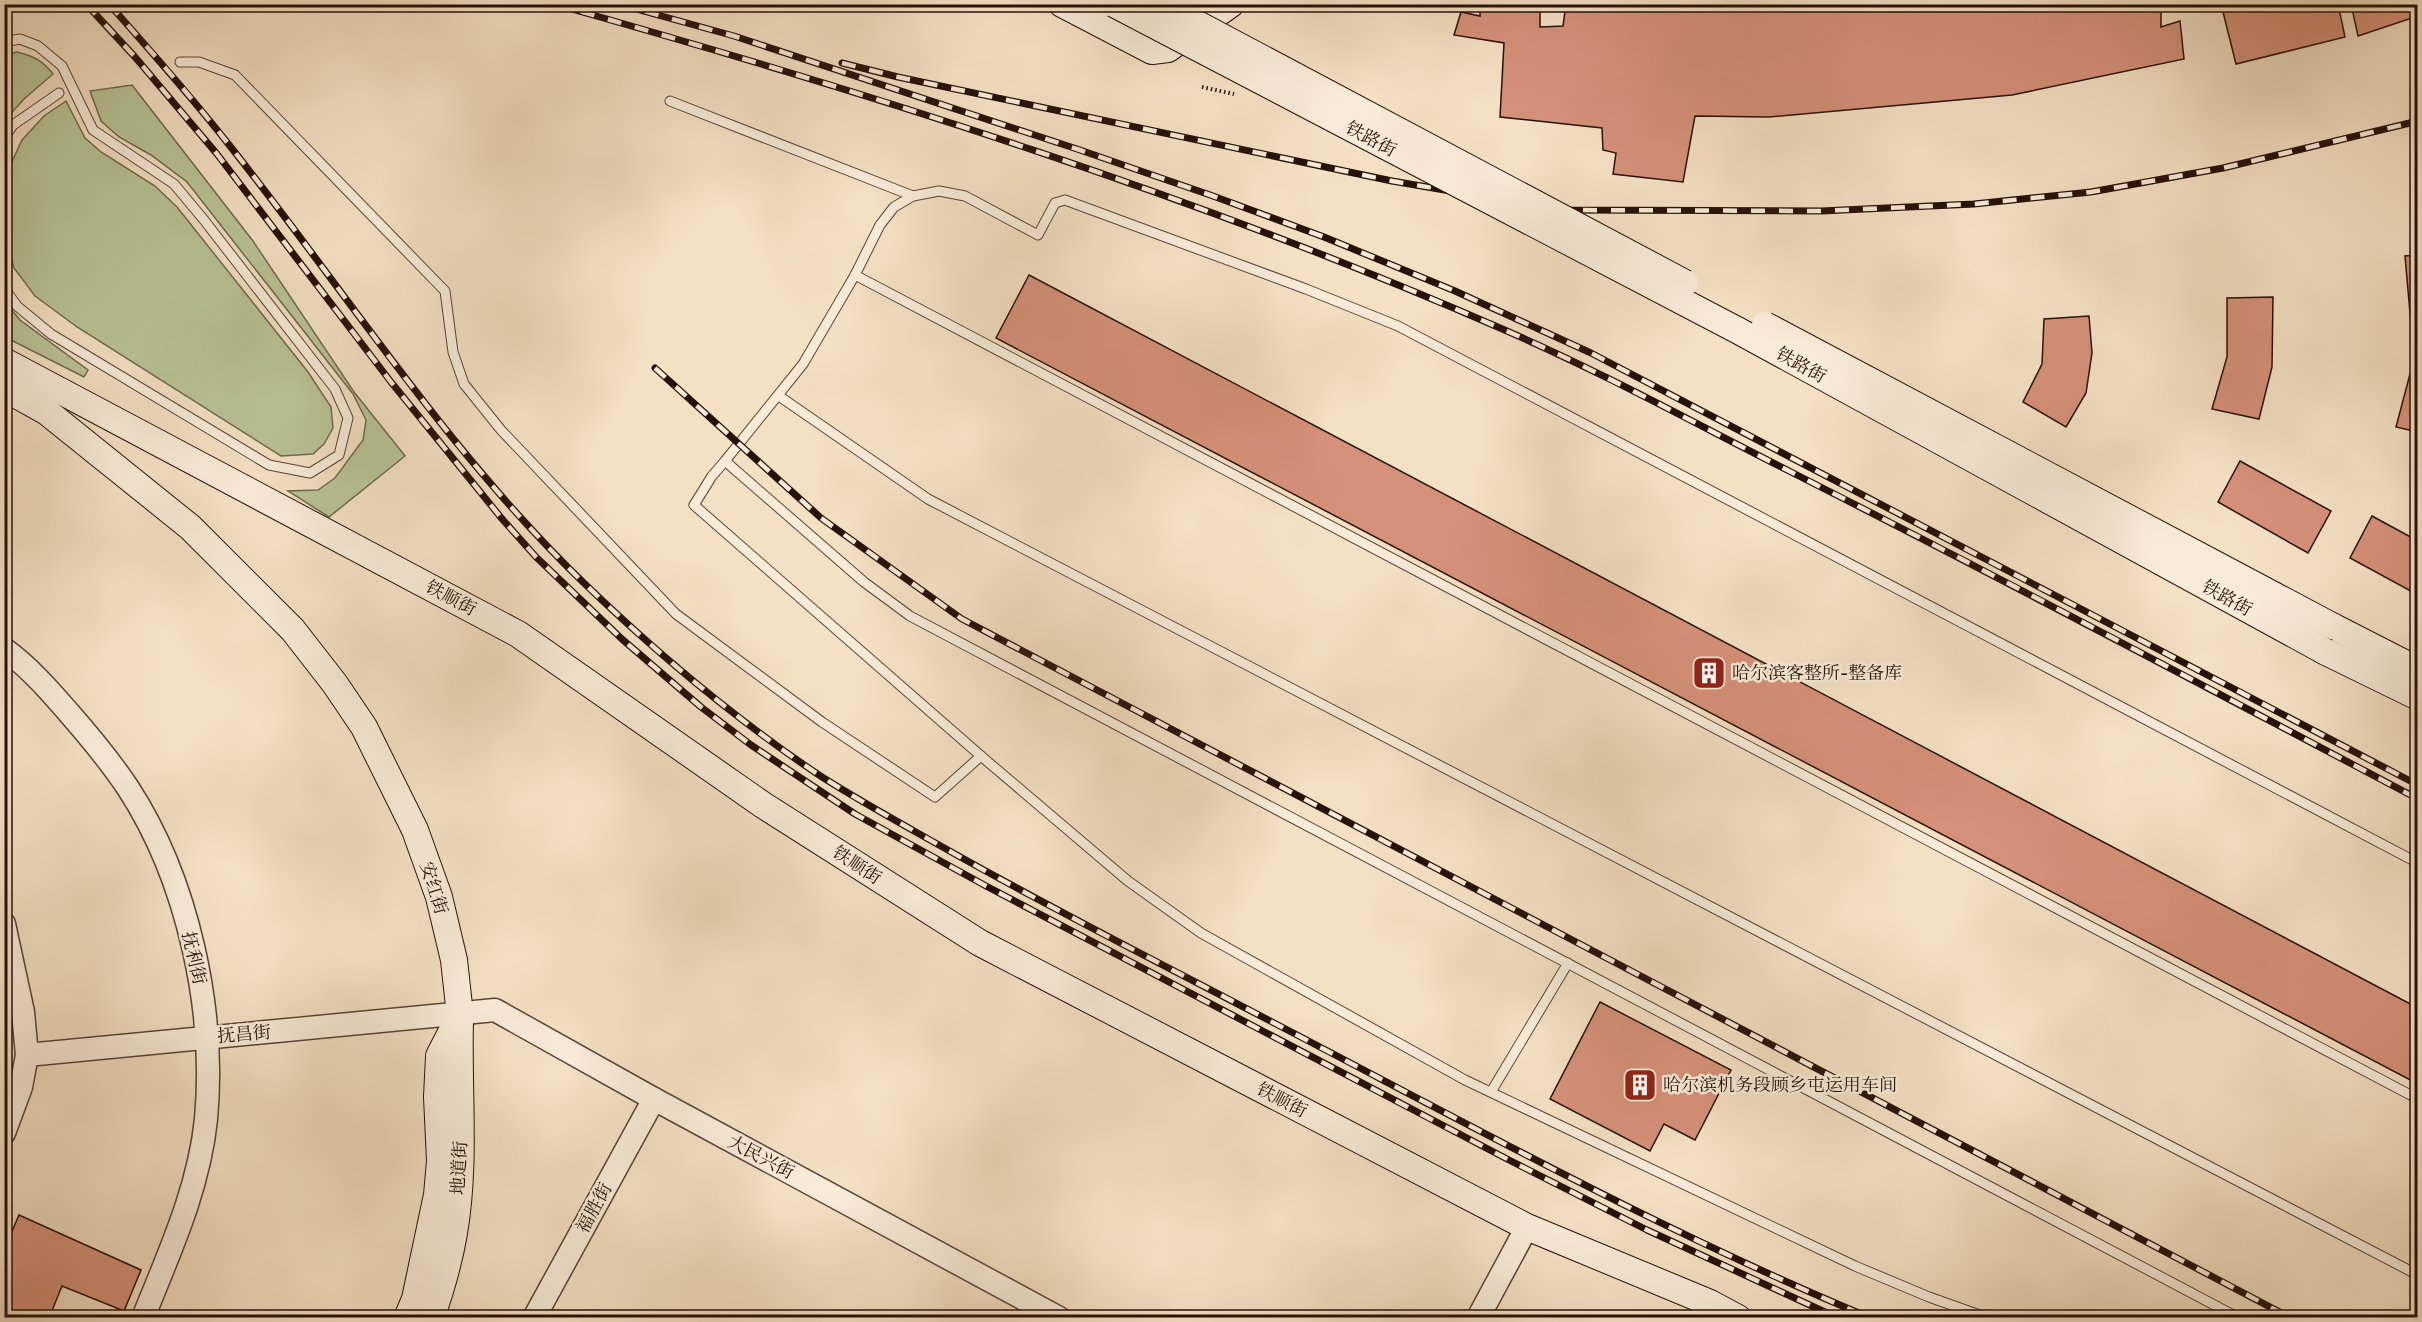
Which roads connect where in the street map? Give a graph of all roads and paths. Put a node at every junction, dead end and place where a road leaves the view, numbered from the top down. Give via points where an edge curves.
1 (1062, 4) edge
2 (1114, 4) edge
3 (1160, 4) edge
4 (1231, 4) edge
5 (4, 42) edge
6 (180, 62) dead end
7 (59, 93) dead end
8 (670, 101) dead end
9 (4, 138) edge
10 (914, 196) junction
11 (855, 275) junction
12 (4, 288) edge
13 (4, 361) edge
14 (4, 388) edge
15 (779, 396) junction
16 (724, 461) junction
17 (4, 649) edge
18 (2418, 670) edge
19 (2418, 697) edge
20 (981, 756) junction
21 (2418, 863) edge
22 (4, 924) edge
23 (1568, 963) junction
24 (460, 1015) junction
25 (205, 1038) junction
26 (27, 1054) junction
27 (1491, 1092) junction
28 (654, 1099) junction
29 (2418, 1100) edge
30 (4, 1133) edge
31 (1527, 1227) junction
32 (2418, 1275) edge
33 (143, 1317) edge
34 (406, 1317) edge
35 (431, 1317) edge
36 (534, 1317) edge
37 (1059, 1317) edge
38 (1478, 1317) edge
39 (1738, 1317) edge
40 (1988, 1317) edge
41 (2239, 1317) edge

1 - 4 main road via 1152,51 1168,49
2 - 19 main road, 铁路街, bridge via 1737,330 2326,652
3 - 18 main road, bridge
5 - 12 lane via 20,39 38,45 62,66 93,130 174,184 204,220 335,389 348,418 339,455 310,473 269,465 51,334 17,306
6 - 20 lane via 199,62 235,75 445,291 453,352 464,384 501,430 676,614 822,722 935,796
7 - 9 lane via 13,125
8 - 10 lane
10 - 11 lane via 894,207 880,225
10 - 21 lane via 939,191 965,196 1038,235 1055,203 1065,200 1398,326
11 - 15 lane via 803,364
11 - 29 lane
13 - 31 main road, 铁顺街 via 518,634 763,805 980,943
14 - 24 main road, 安红街 via 47,412 190,527 293,630 364,727 415,830 439,897 454,960
15 - 16 lane
15 - 32 lane via 928,499
16 - 20 lane via 694,505
16 - 23 lane via 864,582 910,616
17 - 25 street, 抚利街 via 47,687 99,746 148,825 165,860 190,937 202,990
20 - 27 lane via 1128,880 1201,933
22 - 26 street via 23,1012
23 - 27 lane
23 - 41 lane
24 - 25 street, 抚昌街
24 - 28 street, 大民兴街 via 495,1010
24 - 34 main road via 439,1056 437,1195 415,1299
24 - 35 main road, 地道街 via 459,1182 454,1232 442,1288
25 - 26 street, 抚昌街
25 - 33 street, 抚利街 via 206,1119 199,1161 188,1202
26 - 30 street via 21,1087
27 - 40 lane via 1855,1266
28 - 36 street, 福胜街
28 - 37 street, 大民兴街
31 - 38 street
31 - 39 main road, 铁顺街

